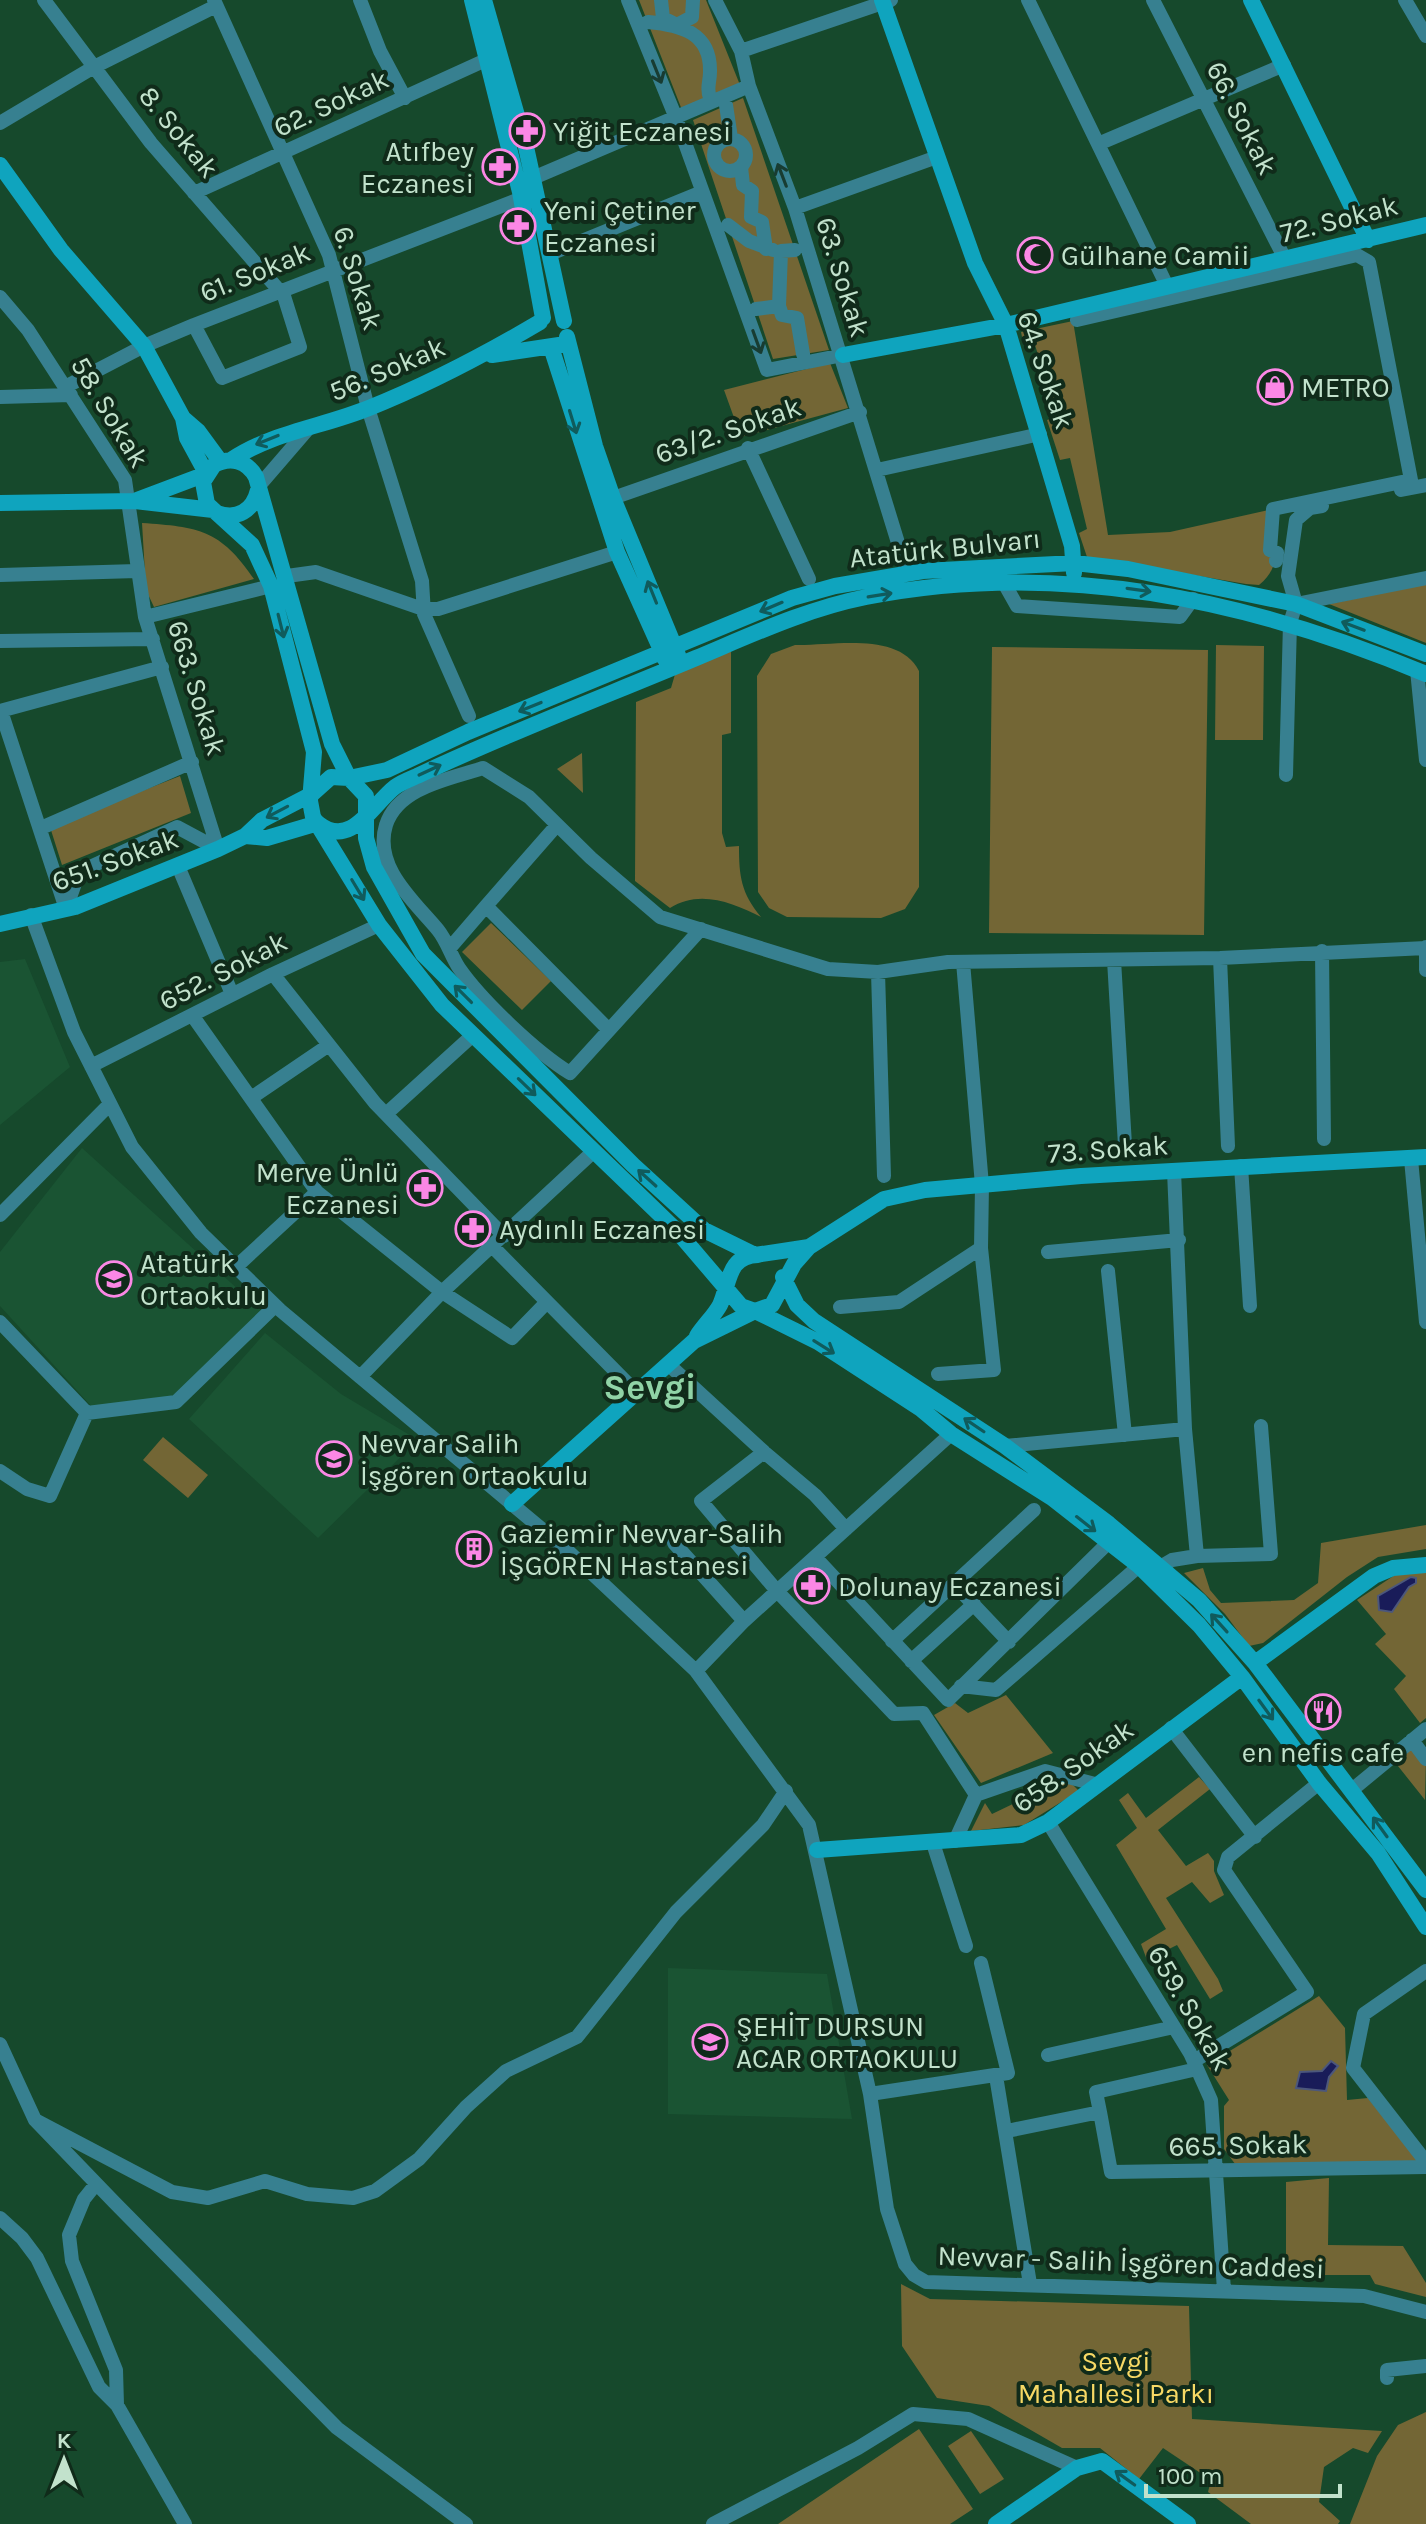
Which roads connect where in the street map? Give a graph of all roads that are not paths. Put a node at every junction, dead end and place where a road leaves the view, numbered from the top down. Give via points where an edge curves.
1 (44, 0) edge
2 (360, 0) edge
3 (472, 0) edge
4 (484, 0) edge
5 (628, 0) edge
6 (661, 0) edge
7 (693, 0) edge
8 (715, 0) edge
9 (1028, 0) edge
10 (1153, 0) edge
11 (1251, 0) edge
12 (1405, 0) edge
13 (885, 1) edge
14 (215, 3) edge
15 (648, 22) dead end
16 (677, 25) junction
17 (1426, 36) edge
18 (741, 51) junction
19 (488, 59) junction
20 (1284, 65) junction
21 (94, 67) junction
22 (749, 86) junction
23 (405, 98) junction
24 (710, 98) dead end
25 (1203, 100) junction
26 (726, 105) dead end
27 (676, 118) junction
28 (0, 123) edge
29 (731, 138) junction
30 (1098, 144) junction
31 (284, 154) junction
32 (937, 157) junction
33 (0, 165) edge
34 (741, 167) junction
35 (533, 178) junction
36 (7, 186) edge
37 (702, 192) junction
38 (194, 193) junction
39 (522, 198) junction
40 (795, 208) junction
41 (728, 225) dead end
42 (1426, 225) edge
43 (1368, 240) junction
44 (781, 250) junction
45 (550, 254) junction
46 (1285, 259) junction
47 (332, 269) junction
48 (1168, 288) junction
49 (280, 292) junction
50 (0, 297) edge
51 (779, 306) junction
52 (756, 309) dead end
53 (541, 320) junction
54 (1077, 320) dead end
55 (194, 325) junction
56 (1006, 325) junction
57 (566, 329) junction
58 (144, 346) junction
59 (548, 347) junction
60 (803, 354) dead end
61 (843, 355) junction
62 (486, 356) junction
63 (68, 391) junction
64 (0, 397) edge
65 (368, 408) junction
66 (860, 412) junction
67 (183, 418) junction
68 (308, 429) junction
69 (1040, 434) junction
70 (748, 448) junction
71 (226, 461) junction
72 (877, 470) junction
73 (206, 473) junction
74 (1426, 485) edge
75 (258, 489) junction
76 (613, 498) junction
77 (132, 501) junction
78 (0, 503) edge
79 (215, 512) junction
80 (617, 552) junction
81 (1276, 561) dead end
82 (1075, 563) junction
83 (137, 571) junction
84 (907, 572) junction
85 (0, 575) edge
86 (287, 576) junction
87 (1426, 578) edge
88 (809, 579) dead end
89 (1004, 583) junction
90 (1073, 583) junction
91 (271, 586) junction
92 (1193, 599) junction
93 (1296, 604) junction
94 (423, 609) junction
95 (145, 617) junction
96 (1290, 623) junction
97 (153, 639) junction
98 (0, 641) edge
99 (669, 650) junction
100 (1426, 654) edge
101 (162, 667) junction
102 (676, 667) junction
103 (1422, 672) edge
104 (0, 711) edge
105 (469, 716) dead end
106 (1426, 760) edge
107 (192, 762) junction
108 (1286, 775) dead end
109 (349, 778) junction
110 (312, 794) junction
111 (366, 813) junction
112 (318, 823) junction
113 (557, 825) junction
114 (41, 828) junction
115 (245, 836) junction
116 (218, 849) junction
117 (178, 866) junction
118 (486, 906) junction
119 (66, 909) junction
120 (31, 915) junction
121 (0, 924) edge
122 (379, 925) junction
123 (701, 929) junction
124 (1426, 947) edge
125 (449, 949) junction
126 (1322, 951) junction
127 (1220, 958) junction
128 (1114, 960) junction
129 (963, 962) junction
130 (1426, 970) edge
131 (878, 972) junction
132 (273, 974) junction
133 (232, 994) junction
134 (192, 1015) junction
135 (609, 1030) junction
136 (473, 1035) junction
137 (329, 1045) junction
138 (91, 1066) junction
139 (570, 1073) junction
140 (558, 1087) junction
141 (251, 1098) junction
142 (110, 1104) junction
143 (386, 1114) junction
144 (1324, 1139) dead end
145 (1125, 1145) dead end
146 (1228, 1146) dead end
147 (594, 1151) junction
148 (1418, 1158) edge
149 (1241, 1166) junction
150 (1174, 1171) junction
151 (884, 1176) dead end
152 (982, 1181) junction
153 (317, 1192) junction
154 (0, 1215) edge
155 (1179, 1240) junction
156 (498, 1241) junction
157 (809, 1247) junction
158 (981, 1248) junction
159 (1048, 1252) dead end
160 (755, 1255) junction
161 (236, 1267) junction
162 (1108, 1271) dead end
163 (784, 1283) junction
164 (728, 1287) junction
165 (442, 1292) junction
166 (547, 1302) junction
167 (275, 1306) junction
168 (1250, 1306) dead end
169 (840, 1307) dead end
170 (755, 1311) junction
171 (0, 1322) edge
172 (1426, 1322) edge
173 (694, 1341) junction
174 (668, 1364) junction
175 (938, 1374) dead end
176 (360, 1377) junction
177 (636, 1392) junction
178 (87, 1413) junction
179 (1261, 1426) dead end
180 (1185, 1429) junction
181 (951, 1434) junction
182 (1125, 1435) junction
183 (1005, 1446) junction
184 (764, 1452) junction
185 (0, 1471) edge
186 (512, 1504) junction
187 (1034, 1510) dead end
188 (846, 1529) junction
189 (1109, 1542) junction
190 (674, 1543) dead end
191 (1197, 1556) junction
192 (815, 1557) junction
193 (1426, 1565) edge
194 (1139, 1566) junction
195 (1160, 1567) junction
196 (954, 1584) junction
197 (777, 1591) junction
198 (974, 1604) junction
199 (744, 1621) junction
200 (892, 1641) junction
201 (1009, 1642) junction
202 (911, 1661) junction
203 (1255, 1663) junction
204 (696, 1671) junction
205 (1242, 1677) junction
206 (961, 1686) junction
207 (948, 1700) junction
208 (923, 1713) junction
209 (1171, 1728) junction
210 (1426, 1729) edge
211 (1412, 1740) junction
212 (1426, 1759) edge
213 (1319, 1783) junction
214 (1095, 1784) junction
215 (1353, 1789) junction
216 (786, 1791) junction
217 (976, 1795) junction
218 (1048, 1822) junction
219 (1255, 1837) junction
220 (955, 1841) junction
221 (933, 1843) junction
222 (817, 1850) junction
223 (1426, 1890) edge
224 (1426, 1927) edge
225 (966, 1946) dead end
226 (981, 1963) dead end
227 (1426, 1971) edge
228 (1174, 2027) junction
229 (0, 2044) edge
230 (1048, 2055) dead end
231 (1196, 2065) junction
232 (996, 2076) junction
233 (870, 2094) junction
234 (1100, 2112) junction
235 (35, 2120) junction
236 (1007, 2131) junction
237 (1426, 2165) edge
238 (1218, 2172) junction
239 (96, 2184) junction
240 (0, 2218) edge
241 (1030, 2284) junction
242 (1224, 2290) junction
243 (1426, 2312) edge
244 (1426, 2366) edge
245 (1387, 2378) dead end
246 (117, 2405) junction
247 (1077, 2468) junction
248 (1182, 2523) edge
249 (185, 2524) edge
250 (466, 2524) edge
251 (713, 2524) edge
252 (996, 2524) edge

1 - 21 street, 8. Sokak
2 - 23 street
3 - 19 street
4 - 35 street
5 -> 27 street, 63. Sokak
6 - 16 street via 663,18
7 - 16 street via 692,17
8 - 18 street, 63. Sokak
9 - 30 street
10 - 25 street, 66. Sokak
11 - 20 street
12 - 17 street
13 - 18 street
13 - 32 street, 64. Sokak
14 - 21 street
14 - 31 street, 6. Sokak
15 - 16 street
16 - 24 street via 700,40 709,55
18 - 22 street, 63. Sokak
19 - 23 street, 62. Sokak
19 - 39 street
20 - 25 street
20 - 43 street
21 - 28 street
21 - 38 street, 8. Sokak
22 - 27 street
40 -> 22 street, 63. Sokak
23 - 31 street, 62. Sokak
25 - 30 street
25 - 46 street, 66. Sokak
26 - 29 street
27 - 35 street
27 - 37 street, 63. Sokak
29 - 34 street via 745,147
29 - 34 street via 717,145 715,160 725,170
30 - 48 street
31 - 38 street, 62. Sokak
31 - 47 street, 6. Sokak
32 - 40 street
32 - 56 street, 64. Sokak via 975,263
33 - 36 street
34 - 44 street via 743,185 752,191 751,217 762,222
35 - 45 street
36 - 58 street
37 - 45 street
37 -> 61 street, 63. Sokak via 767,370
38 - 49 street, 8. Sokak
39 - 47 street, 61. Sokak
39 - 53 street
40 - 61 street, 63. Sokak
41 - 44 street
42 - 43 street, 72. Sokak
43 - 46 street, 72. Sokak
44 - 51 street
45 - 57 street
46 - 48 street, 72. Sokak
47 - 49 street, 61. Sokak
47 - 65 street, 6. Sokak
48 - 56 street, 72. Sokak
49 - 55 street, 61. Sokak
49 - 55 street via 300,347 222,378
50 - 63 street, 58. Sokak
51 - 52 street
51 - 60 street via 782,315 797,318
53 - 57 street via 553,316
53 - 59 street via 537,335
53 - 62 street
54 - 81 street via 1357,255 1369,262 1411,480 1273,509 1270,550 1277,553
55 - 58 street, 61. Sokak
56 - 61 street, 72. Sokak
56 - 69 street, 64. Sokak
57 - 59 street via 560,345
57 - 76 street
58 - 63 street, 61. Sokak
58 - 67 street
59 - 62 street
59 -> 80 street
61 - 66 street
62 - 65 street, 56. Sokak
63 - 64 street
63 - 77 street, 58. Sokak via 125,480
65 - 68 street, 56. Sokak
65 - 94 street, 6. Sokak via 422,581
66 - 70 street, 63/2. Sokak
66 - 72 street
67 - 71 street
67 - 73 street via 187,438
68 -> 71 street, 56. Sokak via 272,438
68 - 75 street, 56. Sokak
69 - 72 street
69 - 82 street, 64. Sokak
70 - 76 street, 63/2. Sokak
70 - 88 street
71 - 73 street
71 - 75 street via 249,467
72 - 84 street
73 - 77 street
73 - 79 street via 203,496
74 - 93 street via 1310,508 1296,520 1288,576
75 - 79 street via 246,511 234,516
75 - 86 street
99 -> 76 street
77 - 78 street
77 - 79 street
77 - 83 street, 58. Sokak
79 - 91 street via 252,545
80 - 94 street via 449,608
80 - 99 street
82 - 84 street, Atatürk Bulvarı
82 - 90 street, 64. Sokak
82 - 93 street, Atatürk Bulvarı via 1189,580
83 - 85 street
83 - 95 street, 58. Sokak
84 -> 99 street, Atatürk Bulvarı via 792,598
86 - 94 street via 316,572
86 - 109 street via 332,744
87 - 93 street
89 - 90 street, Atatürk Bulvarı
89 - 92 street via 1017,606 1180,617
102 -> 89 street, Atatürk Bulvarı via 797,616 865,597
90 -> 92 street, Atatürk Bulvarı
91 - 95 street, 663. Sokak
91 -> 110 street via 314,752
92 - 96 street, Atatürk Bulvarı
93 - 96 street
100 -> 93 street, Atatürk Bulvarı
94 - 105 street, 6. Sokak
95 - 97 street, 663. Sokak
96 - 103 street, Atatürk Bulvarı
96 - 108 street
97 - 98 street
97 - 101 street, 663. Sokak
99 - 102 street
99 -> 109 street, Atatürk Bulvarı via 387,770
101 - 104 street
101 - 107 street, 663. Sokak
111 -> 102 street, Atatürk Bulvarı via 397,785
103 - 106 street
104 - 114 street
107 - 114 street
107 - 116 street, 663. Sokak
109 - 110 street, Atatürk Bulvarı via 331,777
109 - 111 street via 362,788
110 - 112 street via 311,809
110 -> 115 street, Atatürk Bulvarı via 262,820
111 - 112 street, Atatürk Bulvarı via 345,832
140 -> 111 street via 423,954 374,867
112 - 115 street via 267,838
112 -> 122 street
113 - 118 street
113 - 123 street via 660,917
113 - 125 street via 529,797 483,768 403,799 387,823 382,847 388,866
114 - 119 street
115 - 116 street, 651. Sokak
116 - 117 street, 651. Sokak
116 - 119 street via 177,827 79,872
117 - 119 street, 651. Sokak
117 - 133 street
118 - 125 street
118 - 135 street
119 - 120 street, 651. Sokak
120 - 121 street, 651. Sokak
120 - 138 street, Nevvar - Salih İşgören Caddesi
122 - 132 street, 652. Sokak
122 - 136 street via 442,1005
123 - 131 street via 828,969
123 - 135 street
124 - 126 street
124 - 130 street
125 - 139 street via 459,969 540,1055
126 - 127 street
126 - 144 street
127 - 128 street
127 - 146 street
128 - 129 street
128 - 145 street
129 - 131 street
129 - 152 street
131 - 151 street
132 - 133 street, 652. Sokak
132 - 137 street
133 - 134 street, 652. Sokak
134 - 138 street, 652. Sokak
134 - 141 street
135 - 139 street
136 - 143 street
136 -> 147 street
137 - 141 street
137 - 143 street
138 - 142 street, Nevvar - Salih İşgören Caddesi
139 - 140 street
160 -> 140 street via 704,1230
141 - 153 street
142 - 154 street
142 - 161 street, Nevvar - Salih İşgören Caddesi via 132,1147 201,1233
143 - 156 street
147 - 156 street
147 - 164 street
148 - 149 street, 73. Sokak
148 - 172 street
149 - 150 street, 73. Sokak
149 - 168 street
150 - 152 street, 73. Sokak
150 - 155 street
152 - 157 street, 73. Sokak via 884,1199
152 - 158 street
153 - 161 street
153 - 165 street
155 - 159 street
155 - 180 street
156 - 165 street
156 - 166 street
157 - 160 street
157 - 163 street
158 - 169 street via 899,1302
158 - 175 street via 994,1370
160 - 163 street via 778,1266
160 - 164 street via 734,1265
161 - 167 street, Nevvar - Salih İşgören Caddesi
162 - 182 street
163 - 170 street via 772,1305
183 -> 163 street via 814,1321
164 - 170 street via 735,1301
164 - 173 street
165 - 166 street via 512,1338
165 - 176 street
166 - 177 street
167 - 176 street, Nevvar - Salih İşgören Caddesi
167 - 178 street via 176,1402
170 - 173 street
170 -> 181 street via 818,1342
171 - 178 street
173 - 174 street
174 - 177 street
174 - 184 street
176 - 186 street, Nevvar - Salih İşgören Caddesi
177 - 186 street
178 - 185 street via 50,1496 27,1489
179 - 191 street via 1271,1554
180 - 182 street
180 - 191 street
181 - 188 street
181 -> 189 street via 1052,1498
182 - 183 street
183 - 195 street
184 - 188 street
184 - 197 street via 701,1501
186 - 204 street, Nevvar - Salih İşgören Caddesi
187 - 196 street
188 - 192 street
189 - 194 street
189 - 201 street
190 - 199 street
191 - 195 street
192 - 197 street
192 - 200 street
193 - 203 street via 1374,1576
194 - 205 street
194 - 206 street via 996,1690
203 -> 195 street via 1199,1600
196 - 198 street
196 - 200 street
197 - 199 street
197 - 208 street via 894,1714
198 - 201 street
198 - 202 street
199 - 204 street
200 - 202 street
201 - 206 street
202 - 207 street
203 - 215 street
204 - 216 street, Nevvar - Salih İşgören Caddesi
205 - 209 street, 658. Sokak
205 -> 213 street
206 - 207 street
207 - 208 street
208 - 217 street
209 - 214 street, 658. Sokak
209 - 219 street
210 - 211 street
211 - 212 street
211 - 215 street
213 - 219 street
213 - 224 street via 1378,1853
214 - 217 street via 1045,1771
214 - 218 street, 658. Sokak
223 -> 215 street
216 - 222 street, Nevvar - Salih İşgören Caddesi via 809,1825
216 - 235 street via 763,1825 676,1912 577,2037 506,2071 419,2159 375,2191 353,2198 307,2194 265,2181 208,2198 172,2192
217 - 220 street
218 - 220 street, 658. Sokak via 1021,1835
218 - 228 street, 659. Sokak
219 - 231 street via 1228,1857 1224,1870 1307,1992
220 - 221 street, 658. Sokak
221 - 222 street, 658. Sokak
221 - 225 street
222 - 233 street, Nevvar - Salih İşgören Caddesi
226 - 232 street via 1008,2073
227 - 237 street via 1364,2014 1353,2068
228 - 230 street
228 - 231 street, 659. Sokak
229 - 235 street
231 - 234 street via 1096,2092
231 - 238 street, 659. Sokak via 1211,2100
232 - 233 street
232 - 236 street
233 - 241 street, Nevvar - Salih İşgören Caddesi via 887,2209 897,2247 914,2275 926,2282
234 - 236 street
234 - 238 street, 665. Sokak via 1111,2172
235 - 239 street
236 - 241 street
237 - 238 street, 665. Sokak
238 - 242 street, 659. Sokak
239 - 246 street via 69,2235 72,2261 116,2370
239 - 250 street via 337,2428
240 - 246 street via 37,2258 99,2387
241 - 242 street, Nevvar - Salih İşgören Caddesi
242 - 243 street, Nevvar - Salih İşgören Caddesi via 1364,2296
244 - 245 street via 1387,2370
246 - 249 street
248 -> 247 street via 1102,2461
247 - 251 street via 968,2419 913,2414
247 - 252 street

